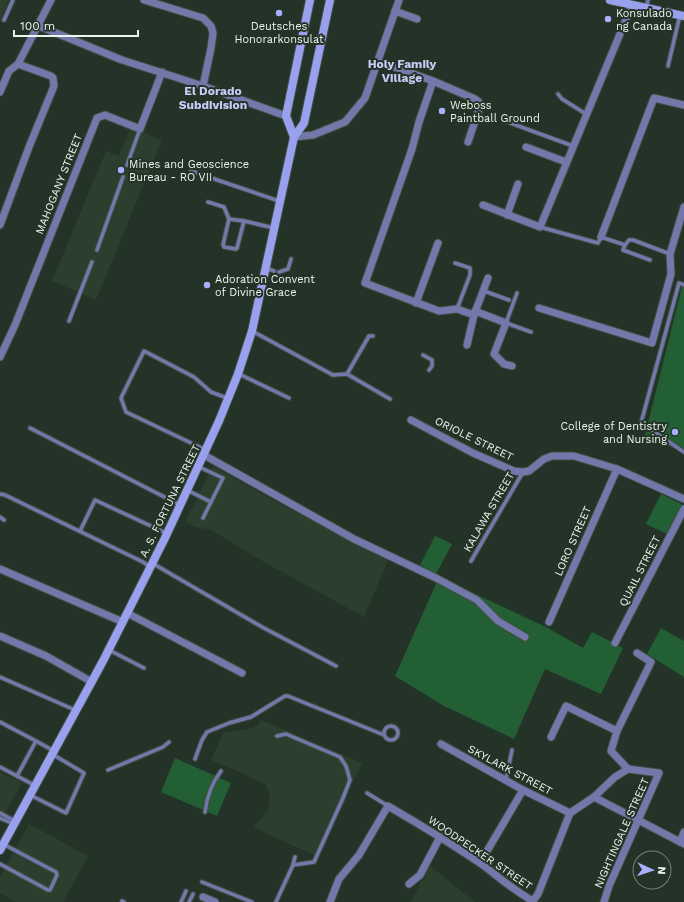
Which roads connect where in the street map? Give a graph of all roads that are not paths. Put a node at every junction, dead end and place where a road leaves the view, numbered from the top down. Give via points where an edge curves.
1 (13, 0) edge
2 (51, 0) edge
3 (144, 0) edge
4 (310, 0) edge
5 (330, 0) edge
6 (399, 0) edge
7 (602, 0) edge
8 (612, 0) edge
9 (647, 4) edge
10 (632, 5) junction
11 (395, 11) junction
12 (682, 16) edge
13 (417, 19) dead end
14 (4, 20) dead end
15 (39, 26) junction
16 (378, 61) junction
17 (18, 64) junction
18 (668, 66) dead end
19 (162, 72) junction
20 (433, 81) junction
21 (203, 86) junction
22 (0, 92) edge
23 (558, 94) dead end
24 (684, 96) edge
25 (683, 104) edge
26 (586, 114) junction
27 (286, 116) junction
28 (505, 121) dead end
29 (140, 129) junction
30 (294, 137) junction
31 (468, 142) dead end
32 (573, 146) junction
33 (526, 147) dead end
34 (566, 162) junction
35 (127, 165) dead end
36 (191, 171) dead end
37 (123, 177) dead end
38 (518, 184) dead end
39 (280, 201) junction
40 (208, 202) dead end
41 (483, 205) dead end
42 (684, 207) edge
43 (507, 215) junction
44 (230, 219) junction
45 (244, 221) junction
46 (0, 225) edge
47 (540, 227) junction
48 (275, 228) junction
49 (601, 237) junction
50 (438, 243) dead end
51 (625, 245) junction
52 (97, 250) dead end
53 (670, 254) junction
54 (291, 259) dead end
55 (650, 260) dead end
56 (92, 262) dead end
57 (455, 263) dead end
58 (273, 270) junction
59 (488, 278) dead end
60 (684, 285) edge
61 (483, 291) junction
62 (517, 294) dead end
63 (509, 300) dead end
64 (416, 303) junction
65 (539, 308) dead end
66 (456, 309) junction
67 (475, 313) junction
68 (68, 321) dead end
69 (506, 323) junction
70 (252, 331) junction
71 (531, 332) dead end
72 (373, 336) dead end
73 (467, 345) dead end
74 (423, 355) dead end
75 (0, 357) edge
76 (512, 366) dead end
77 (429, 370) dead end
78 (238, 374) junction
79 (347, 374) junction
80 (228, 398) junction
81 (289, 398) dead end
82 (390, 399) dead end
83 (410, 420) dead end
84 (30, 428) dead end
85 (684, 452) edge
86 (205, 453) junction
87 (199, 467) junction
88 (618, 469) junction
89 (523, 472) junction
90 (187, 490) junction
91 (0, 494) edge
92 (684, 500) edge
93 (211, 502) junction
94 (180, 505) junction
95 (684, 509) edge
96 (0, 517) edge
97 (203, 518) dead end
98 (4, 520) dead end
99 (80, 532) junction
100 (167, 533) junction
101 (471, 561) dead end
102 (151, 565) junction
103 (0, 569) edge
104 (127, 613) junction
105 (123, 622) junction
106 (549, 622) dead end
107 (0, 636) edge
108 (525, 636) dead end
109 (615, 643) dead end
110 (109, 650) junction
111 (637, 653) dead end
112 (336, 666) dead end
113 (144, 668) dead end
114 (242, 673) dead end
115 (0, 677) edge
116 (92, 682) junction
117 (76, 711) junction
118 (0, 722) edge
119 (617, 731) junction
120 (384, 735) junction
121 (278, 736) dead end
122 (551, 737) dead end
123 (36, 741) junction
124 (169, 742) dead end
125 (441, 744) dead end
126 (512, 750) dead end
127 (53, 753) junction
128 (195, 759) dead end
129 (0, 767) edge
130 (628, 769) junction
131 (108, 770) dead end
132 (221, 771) dead end
133 (17, 776) junction
134 (505, 781) junction
135 (35, 785) junction
136 (524, 790) junction
137 (367, 793) dead end
138 (30, 795) junction
139 (594, 798) junction
140 (388, 806) junction
141 (205, 812) dead end
142 (0, 813) edge
143 (570, 813) junction
144 (0, 818) edge
145 (639, 820) junction
146 (14, 823) junction
147 (684, 832) edge
148 (440, 837) junction
149 (682, 843) edge
150 (2, 847) edge
151 (295, 857) dead end
152 (480, 863) junction
153 (0, 864) edge
154 (293, 865) junction
155 (202, 882) dead end
156 (409, 884) dead end
157 (186, 891) dead end
158 (193, 894) dead end
159 (203, 897) dead end
160 (181, 902) edge
161 (189, 902) edge
162 (215, 902) edge
163 (252, 902) edge
164 (276, 902) edge
165 (330, 902) edge
166 (533, 902) edge
167 (604, 902) edge

1 - 14 lane
2 - 15 street
3 - 21 street via 203,18 210,26 213,34
4 - 27 main road
5 - 30 main road, A. S. FORTUNA STREET via 304,123
6 - 11 street
7 - 8 main road
8 - 10 main road
9 - 10 main road
9 - 12 main road
10 - 26 street
11 - 13 street
11 - 16 street
12 - 18 lane
15 - 17 street
15 - 19 street via 122,60
16 - 20 street
16 - 30 street via 365,98 345,122 313,135
17 - 22 street via 9,71
17 - 46 street via 51,76 54,86
19 - 21 street
19 - 29 street
20 - 31 street via 478,102 479,109
20 - 64 street via 365,283
21 - 27 street
23 - 26 lane
24 - 25 street
25 - 49 street via 652,96
26 - 32 street
27 - 30 main road
28 - 32 lane
29 - 35 lane
29 - 75 street, MAHOGANY STREET via 105,115 97,118 18,318
30 - 39 main road, A. S. FORTUNA STREET
32 - 34 street
33 - 34 street
34 - 47 street
36 - 39 lane
37 - 52 lane
38 - 43 street
39 - 48 main road, A. S. FORTUNA STREET
40 - 44 lane via 224,207
41 - 43 street
42 - 53 street
43 - 47 street
44 - 45 lane
44 - 45 lane via 223,245 236,249
45 - 48 lane
47 - 49 lane via 598,243
48 - 58 main road, A. S. FORTUNA STREET
49 - 51 lane
50 - 64 street
51 - 53 lane via 629,240 633,240
51 - 55 lane via 623,250
53 - 65 street via 670,274 652,343
54 - 58 lane via 288,269
56 - 68 lane
57 - 66 lane via 470,268 470,275
58 - 70 main road, A. S. FORTUNA STREET
59 - 61 street
60 - 85 lane via 679,283 641,423
61 - 63 lane
61 - 67 street
62 - 69 lane
64 - 66 street via 439,311
66 - 67 street
67 - 69 street
67 - 73 street
69 - 71 lane
69 - 76 street via 494,354 504,364
70 - 78 main road, A. S. FORTUNA STREET
70 - 79 lane via 333,375
72 - 79 lane via 369,336
74 - 77 lane via 432,360
78 - 80 main road, A. S. FORTUNA STREET
78 - 81 lane
79 - 82 lane
80 - 86 main road, A. S. FORTUNA STREET
80 - 86 lane via 211,392 194,377 144,351 121,398 126,412
83 - 89 street, ORIOLE STREET via 473,453 514,471
84 - 94 lane
86 - 87 main road, A. S. FORTUNA STREET
86 - 108 street via 354,540 477,600 498,621
87 - 90 main road, A. S. FORTUNA STREET
87 - 93 lane via 223,478
88 - 89 street, ORIOLE STREET via 560,455 544,459 534,468
88 - 92 street, ORIOLE STREET
88 - 106 street, LORO STREET
89 - 101 lane, KALAWA STREET
90 - 93 lane
90 - 94 main road, A. S. FORTUNA STREET
91 - 99 lane
93 - 97 lane
94 - 100 main road, A. S. FORTUNA STREET
95 - 109 street, QUAIL STREET
96 - 98 lane
99 - 100 lane via 96,500
99 - 102 lane
100 - 102 main road, A. S. FORTUNA STREET
102 - 104 main road, A. S. FORTUNA STREET
102 - 112 lane
103 - 105 street
104 - 105 main road, A. S. FORTUNA STREET
104 - 114 street
105 - 110 main road, A. S. FORTUNA STREET
107 - 116 street via 46,656
110 - 113 lane
110 - 116 main road, A. S. FORTUNA STREET
111 - 119 street via 651,662
115 - 117 lane
116 - 117 main road, A. S. FORTUNA STREET
117 - 127 main road, A. S. FORTUNA STREET
118 - 123 lane
119 - 122 street via 566,706
119 - 130 street via 611,750
120 - 120 lane via 387,739 393,740 397,736 397,731 394,726 388,726 384,729
120 - 128 lane via 285,696 251,717 207,732
121 - 154 lane via 286,734 340,757 350,780 314,862
123 - 127 lane
123 - 133 lane
124 - 131 lane via 163,747
125 - 134 street, SKYLARK STREET
126 - 134 lane
127 - 135 main road, A. S. FORTUNA STREET
127 - 138 lane via 84,773 66,813
129 - 133 lane
130 - 139 street via 615,777
130 - 145 street, NIGHTINGALE STREET via 660,773
132 - 141 lane via 207,795
133 - 135 lane
134 - 136 street, SKYLARK STREET
135 - 138 main road, A. S. FORTUNA STREET
136 - 143 street, SKYLARK STREET
136 - 152 street
137 - 140 lane, WOODPECKER STREET
138 - 146 main road, A. S. FORTUNA STREET
139 - 143 street
139 - 145 street
140 - 148 street, WOODPECKER STREET
140 - 165 street via 359,855 339,879
142 - 146 lane
143 - 166 street, WOODPECKER STREET
144 - 146 lane
145 - 149 street
145 - 167 street, NIGHTINGALE STREET
146 - 150 main road, A. S. FORTUNA STREET
147 - 149 street
148 - 152 street, WOODPECKER STREET
148 - 156 street via 420,875
150 - 153 lane via 56,872 57,875 48,890
151 - 154 lane
152 - 166 street, WOODPECKER STREET
154 - 164 lane
155 - 163 lane
157 - 160 lane
158 - 161 lane
159 - 162 street

